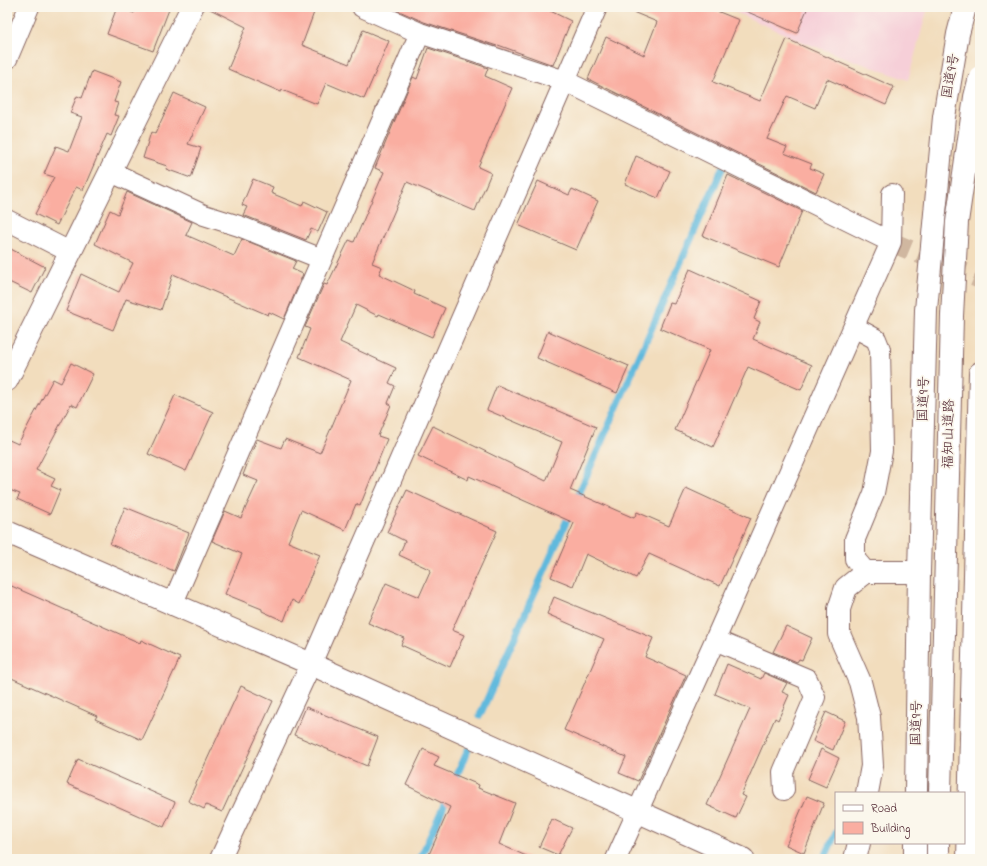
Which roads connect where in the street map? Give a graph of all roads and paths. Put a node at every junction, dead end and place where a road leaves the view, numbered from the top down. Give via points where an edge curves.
1 (29, 7) edge
2 (192, 7) edge
3 (362, 7) edge
4 (597, 7) edge
5 (965, 7) edge
6 (420, 33) junction
7 (7, 59) edge
8 (980, 77) edge
9 (565, 81) junction
10 (110, 172) junction
11 (892, 194) dead end
12 (7, 220) edge
13 (890, 242) junction
14 (70, 252) junction
15 (322, 259) junction
16 (854, 327) junction
17 (980, 373) edge
18 (7, 380) edge
19 (7, 532) edge
20 (866, 572) junction
21 (919, 572) junction
22 (172, 605) junction
23 (715, 640) junction
24 (311, 664) junction
25 (784, 790) dead end
26 (867, 792) edge
27 (916, 792) edge
28 (940, 792) edge
29 (638, 811) junction
30 (859, 844) edge
31 (915, 844) edge
32 (938, 844) edge
33 (220, 859) edge
34 (616, 859) edge
35 (743, 859) edge
36 (855, 859) edge
37 (915, 859) edge
38 (938, 859) edge
39 (968, 859) edge

1 - 7 street
2 - 10 main road
3 - 6 street
4 - 9 street
5 - 21 main road, 国道9号 via 944,117 926,310
6 - 9 street
6 - 15 street
8 - 28 main road, 福知山道路, bridge via 957,222 952,316
9 - 13 street
9 - 24 street
10 - 14 main road
10 - 15 street via 204,215
11 - 13 street
12 - 14 street
13 - 16 street
14 - 18 main road
15 - 22 street
16 - 20 street via 876,339 880,349 882,451 874,493 855,539 855,559
16 - 23 street
17 - 39 main road, 福知山道路
19 - 22 main road
20 - 21 main road
20 - 26 main road via 846,588 839,609 839,634 860,682 869,716 872,766
21 - 27 main road, 国道9号
22 - 24 main road
23 - 25 street via 807,679 815,697 783,772
23 - 29 street
24 - 29 main road
24 - 33 street
29 - 34 street
29 - 35 main road
30 - 36 main road
31 - 37 main road
32 - 38 main road

